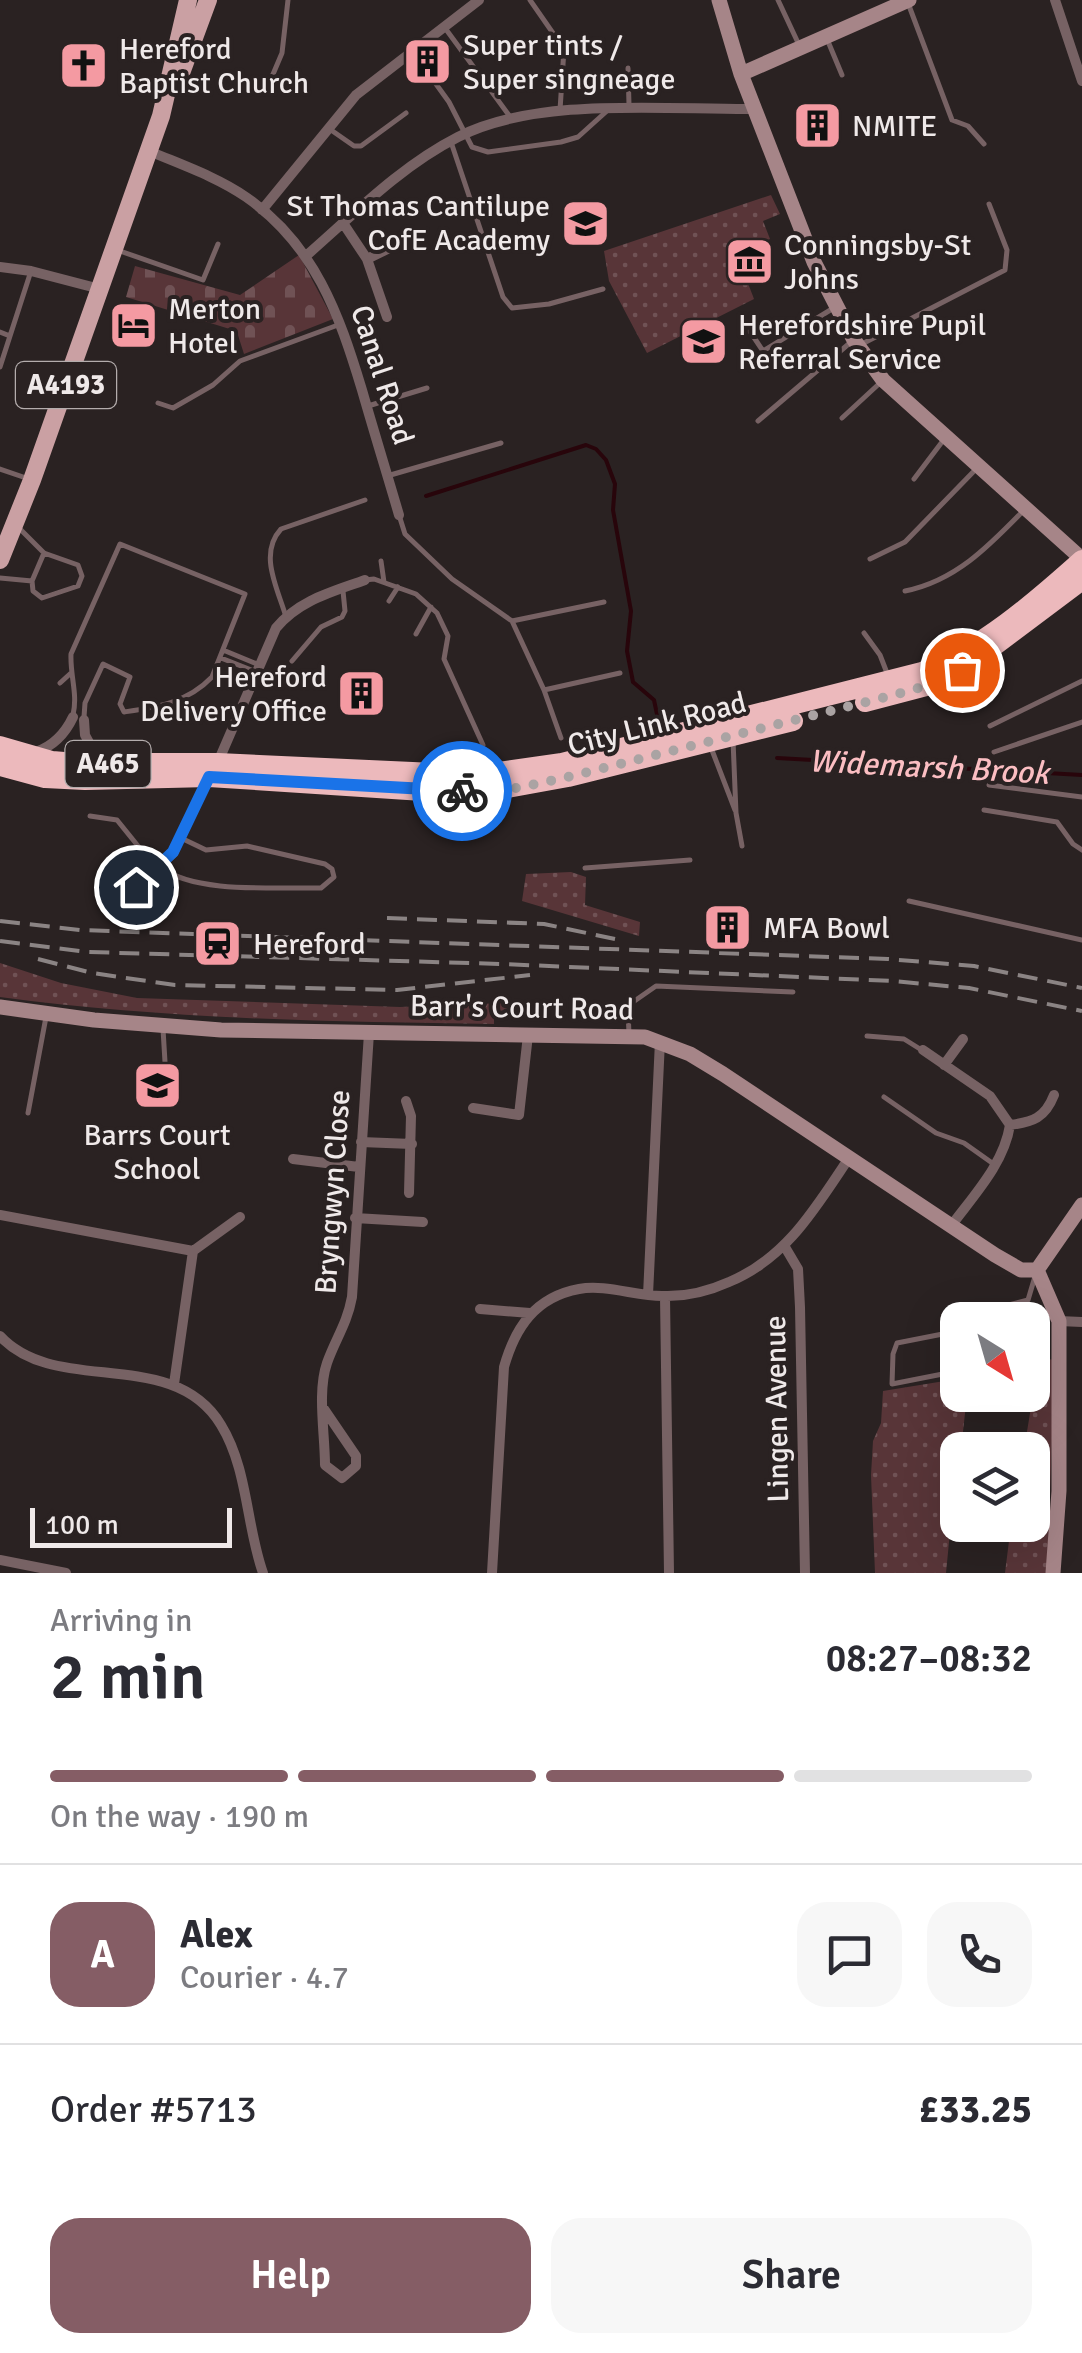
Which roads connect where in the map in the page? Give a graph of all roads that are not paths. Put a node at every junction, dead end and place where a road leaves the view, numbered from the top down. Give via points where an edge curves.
1 (188, 0) edge
2 (208, 0) edge
3 (288, 0) edge
4 (478, 0) edge
5 (530, 0) edge
6 (719, 0) edge
7 (778, 0) edge
8 (1055, 0) edge
9 (901, 2) edge
10 (444, 25) junction
11 (826, 36) junction
12 (800, 48) junction
13 (628, 68) dead end
14 (742, 74) junction
15 (842, 75) dead end
16 (1082, 80) edge
17 (436, 84) dead end
18 (268, 86) dead end
19 (754, 109) junction
20 (560, 110) junction
21 (608, 110) junction
22 (629, 110) junction
23 (406, 113) dead end
24 (161, 116) junction
25 (511, 118) junction
26 (328, 129) junction
27 (463, 134) junction
28 (451, 141) junction
29 (984, 144) dead end
30 (149, 151) junction
31 (989, 204) dead end
32 (262, 210) junction
33 (343, 223) junction
34 (414, 236) dead end
35 (218, 244) dead end
36 (114, 249) junction
37 (306, 255) junction
38 (367, 259) junction
39 (0, 267) edge
40 (31, 271) junction
41 (603, 289) dead end
42 (100, 290) junction
43 (835, 308) junction
44 (387, 317) dead end
45 (342, 324) junction
46 (749, 330) dead end
47 (0, 332) edge
48 (10, 336) junction
49 (856, 343) junction
50 (0, 367) edge
51 (883, 380) junction
52 (427, 388) dead end
53 (158, 403) dead end
54 (366, 406) junction
55 (842, 418) dead end
56 (758, 421) dead end
57 (947, 436) junction
58 (501, 443) dead end
59 (980, 464) junction
60 (0, 469) edge
61 (387, 476) junction
62 (914, 479) dead end
63 (32, 480) junction
64 (366, 500) dead end
65 (1028, 507) junction
66 (399, 515) joint
67 (15, 524) junction
68 (44, 553) junction
69 (870, 559) dead end
70 (0, 560) edge
71 (1082, 560) edge
72 (381, 562) dead end
73 (0, 578) edge
74 (365, 580) joint
75 (1082, 580) edge
76 (32, 581) junction
77 (384, 582) junction
78 (398, 586) junction
79 (343, 588) junction
80 (905, 591) dead end
81 (389, 601) dead end
82 (604, 602) dead end
83 (431, 607) junction
84 (286, 617) junction
85 (512, 621) junction
86 (864, 633) dead end
87 (416, 634) dead end
88 (222, 654) junction
89 (292, 661) dead end
90 (258, 668) junction
91 (620, 672) dead end
92 (70, 673) junction
93 (1082, 681) edge
94 (890, 682) junction
95 (60, 684) dead end
96 (544, 690) junction
97 (78, 719) junction
98 (1082, 722) edge
99 (990, 726) dead end
100 (731, 729) junction
101 (707, 735) junction
102 (561, 738) dead end
103 (482, 745) dead end
104 (0, 746) edge
105 (994, 752) dead end
106 (30, 754) junction
107 (101, 764) junction
108 (0, 766) edge
109 (213, 770) junction
110 (989, 785) dead end
111 (1082, 797) edge
112 (984, 810) dead end
113 (736, 812) junction
114 (90, 816) dead end
115 (181, 838) junction
116 (742, 846) dead end
117 (1082, 850) edge
118 (690, 860) dead end
119 (159, 868) junction
120 (585, 868) dead end
121 (136, 887) dead end
122 (909, 901) dead end
123 (1082, 940) edge
124 (792, 992) dead end
125 (0, 1007) edge
126 (46, 1014) junction
127 (162, 1026) junction
128 (369, 1032) junction
129 (629, 1034) junction
130 (528, 1035) junction
131 (866, 1036) dead end
132 (963, 1039) dead end
133 (660, 1042) junction
134 (923, 1050) joint
135 (944, 1065) junction
136 (1054, 1096) dead end
137 (884, 1097) dead end
138 (153, 1099) dead end
139 (406, 1101) dead end
140 (472, 1108) dead end
141 (28, 1113) dead end
142 (1010, 1126) junction
143 (361, 1142) junction
144 (412, 1144) junction
145 (849, 1158) junction
146 (293, 1159) dead end
147 (995, 1165) junction
148 (358, 1167) junction
149 (409, 1193) dead end
150 (1082, 1205) edge
151 (0, 1215) edge
152 (240, 1217) dead end
153 (355, 1218) junction
154 (424, 1222) dead end
155 (951, 1226) junction
156 (785, 1247) junction
157 (193, 1250) junction
158 (1037, 1270) junction
159 (648, 1295) junction
160 (665, 1296) junction
161 (1020, 1302) edge
162 (480, 1308) dead end
163 (530, 1313) junction
164 (1060, 1321) junction
165 (1082, 1322) edge
166 (940, 1335) edge
167 (0, 1336) edge
168 (940, 1375) edge
169 (174, 1384) junction
170 (324, 1409) junction
171 (0, 1560) edge
172 (66, 1573) edge
173 (263, 1573) edge
174 (492, 1573) edge
175 (669, 1573) edge
176 (805, 1573) edge
177 (1053, 1573) edge

1 - 24 main road, A4193
2 - 24 main road, A4193
3 - 18 lane via 282,53
4 - 10 street
5 - 20 lane via 564,49
6 - 14 street
7 - 12 lane
8 - 16 street
9 - 11 street
9 - 29 lane via 952,120
10 - 25 lane
10 - 26 street via 356,94
11 - 12 street
11 - 15 lane
12 - 14 street
13 - 22 lane
14 - 19 street
17 - 27 lane
19 - 22 street
19 - 43 street
20 - 21 street
20 - 25 street
21 - 22 street
21 - 27 lane via 578,137 562,142 488,152 472,147
23 - 26 lane via 362,146
24 - 30 main road, A4193
25 - 27 street
26 - 32 street
27 - 28 street
28 - 33 street
28 - 41 lane via 503,298 512,308
30 - 32 street, Canal Road via 224,183
30 - 36 main road, A4193
31 - 49 lane via 1007,250 1005,270
32 - 37 street, Canal Road
33 - 37 street
33 - 38 street
34 - 38 street
35 - 36 lane via 203,280
36 - 42 main road, A4193
37 - 45 street, Canal Road
38 - 44 street
39 - 40 street
40 - 42 street
40 - 48 lane
42 - 63 main road, A4193
43 - 46 lane via 763,351
43 - 49 street
45 - 53 lane via 240,361 172,408
45 - 54 street, Canal Road
47 - 48 lane
48 - 50 lane
49 - 51 street
49 - 56 lane
51 - 55 lane
51 - 57 street
52 - 54 lane
54 - 61 street, Canal Road
57 - 59 street
57 - 62 lane
58 - 61 lane
59 - 65 street
59 - 69 lane via 906,542
60 - 63 lane
61 - 66 street, Canal Road
63 - 67 main road, A4193
64 - 84 lane via 280,529 273,538 268,556
65 - 71 street
65 - 80 lane via 969,562 934,584
66 - 85 lane via 405,534 440,568
67 - 68 lane
67 - 70 main road, A4193
68 - 76 lane
68 - 76 lane via 78,564 78,586 42,598
71 - 94 highway, City Link Road / A465 via 954,658
72 - 77 lane
73 - 76 lane
74 - 77 lane
74 - 79 street
75 - 100 highway, City Link Road / A465 via 944,679
77 - 78 lane
78 - 81 lane
78 - 83 lane
79 - 84 street
79 - 89 lane via 342,617 321,626
82 - 85 lane
83 - 87 lane
83 - 103 lane via 448,636 444,659
84 - 90 street
85 - 96 lane
86 - 94 lane
88 - 90 lane
88 - 92 lane via 244,594 120,544 71,654
88 - 97 lane via 208,681 175,704 124,712 120,704 130,677 103,664
90 - 109 street
91 - 96 lane
92 - 95 lane
92 - 97 lane
93 - 99 lane
94 - 100 highway, City Link Road / A465
96 - 102 lane
97 - 106 street via 48,748
97 - 107 street
98 - 105 lane
100 - 101 highway, City Link Road / A465
100 - 113 lane
101 - 109 highway, City Link Road / A465 via 478,774
101 - 113 lane
104 - 106 highway, A465
106 - 107 highway, A465
107 - 109 highway, A465
108 - 109 highway, A465 via 45,778
109 - 115 street
110 - 111 lane
112 - 117 lane via 1056,822
113 - 116 lane
114 - 119 lane via 118,820
115 - 119 street
115 - 119 lane via 206,850 247,846 325,864 334,877 321,888 204,884
118 - 120 lane
119 - 121 street
122 - 123 lane
124 - 129 lane via 656,986 628,1010
125 - 126 street, Barr's Court Road
126 - 127 street, Barr's Court Road
126 - 141 lane
127 - 128 street, Barr's Court Road
127 - 138 lane via 165,1062
128 - 130 street, Barr's Court Road
128 - 143 street, Bryngwyn Close
129 - 130 street, Barr's Court Road
129 - 133 street, Barr's Court Road
130 - 140 street via 519,1115
131 - 134 lane via 904,1039
132 - 135 street
133 - 145 street, Barr's Court Road via 723,1074
133 - 159 street
134 - 135 street
135 - 142 street via 990,1096
136 - 142 street via 1034,1122
137 - 147 lane
139 - 144 street
142 - 147 street
143 - 144 street
143 - 148 street, Bryngwyn Close
144 - 149 street
145 - 155 street, Barr's Court Road
145 - 156 street
146 - 148 street
147 - 155 street
148 - 153 street, Bryngwyn Close
150 - 158 street
151 - 157 street
152 - 157 street
153 - 154 street
153 - 170 street, Bryngwyn Close via 350,1310 326,1365
155 - 158 street, Barr's Court Road via 1020,1270
156 - 160 street via 730,1282
156 - 176 street, Lingen Avenue via 798,1269
157 - 169 street
158 - 161 lane via 1028,1300
158 - 164 street
159 - 160 street
159 - 163 street via 580,1289
160 - 175 street
162 - 163 street
163 - 174 street via 513,1336 504,1367
164 - 165 street
164 - 177 street
166 - 168 lane via 897,1343 892,1384
167 - 169 street via 44,1362
169 - 173 street via 220,1422 235,1452
170 - 170 street, Bryngwyn Close via 325,1465 342,1478 351,1474 356,1456
171 - 172 street

